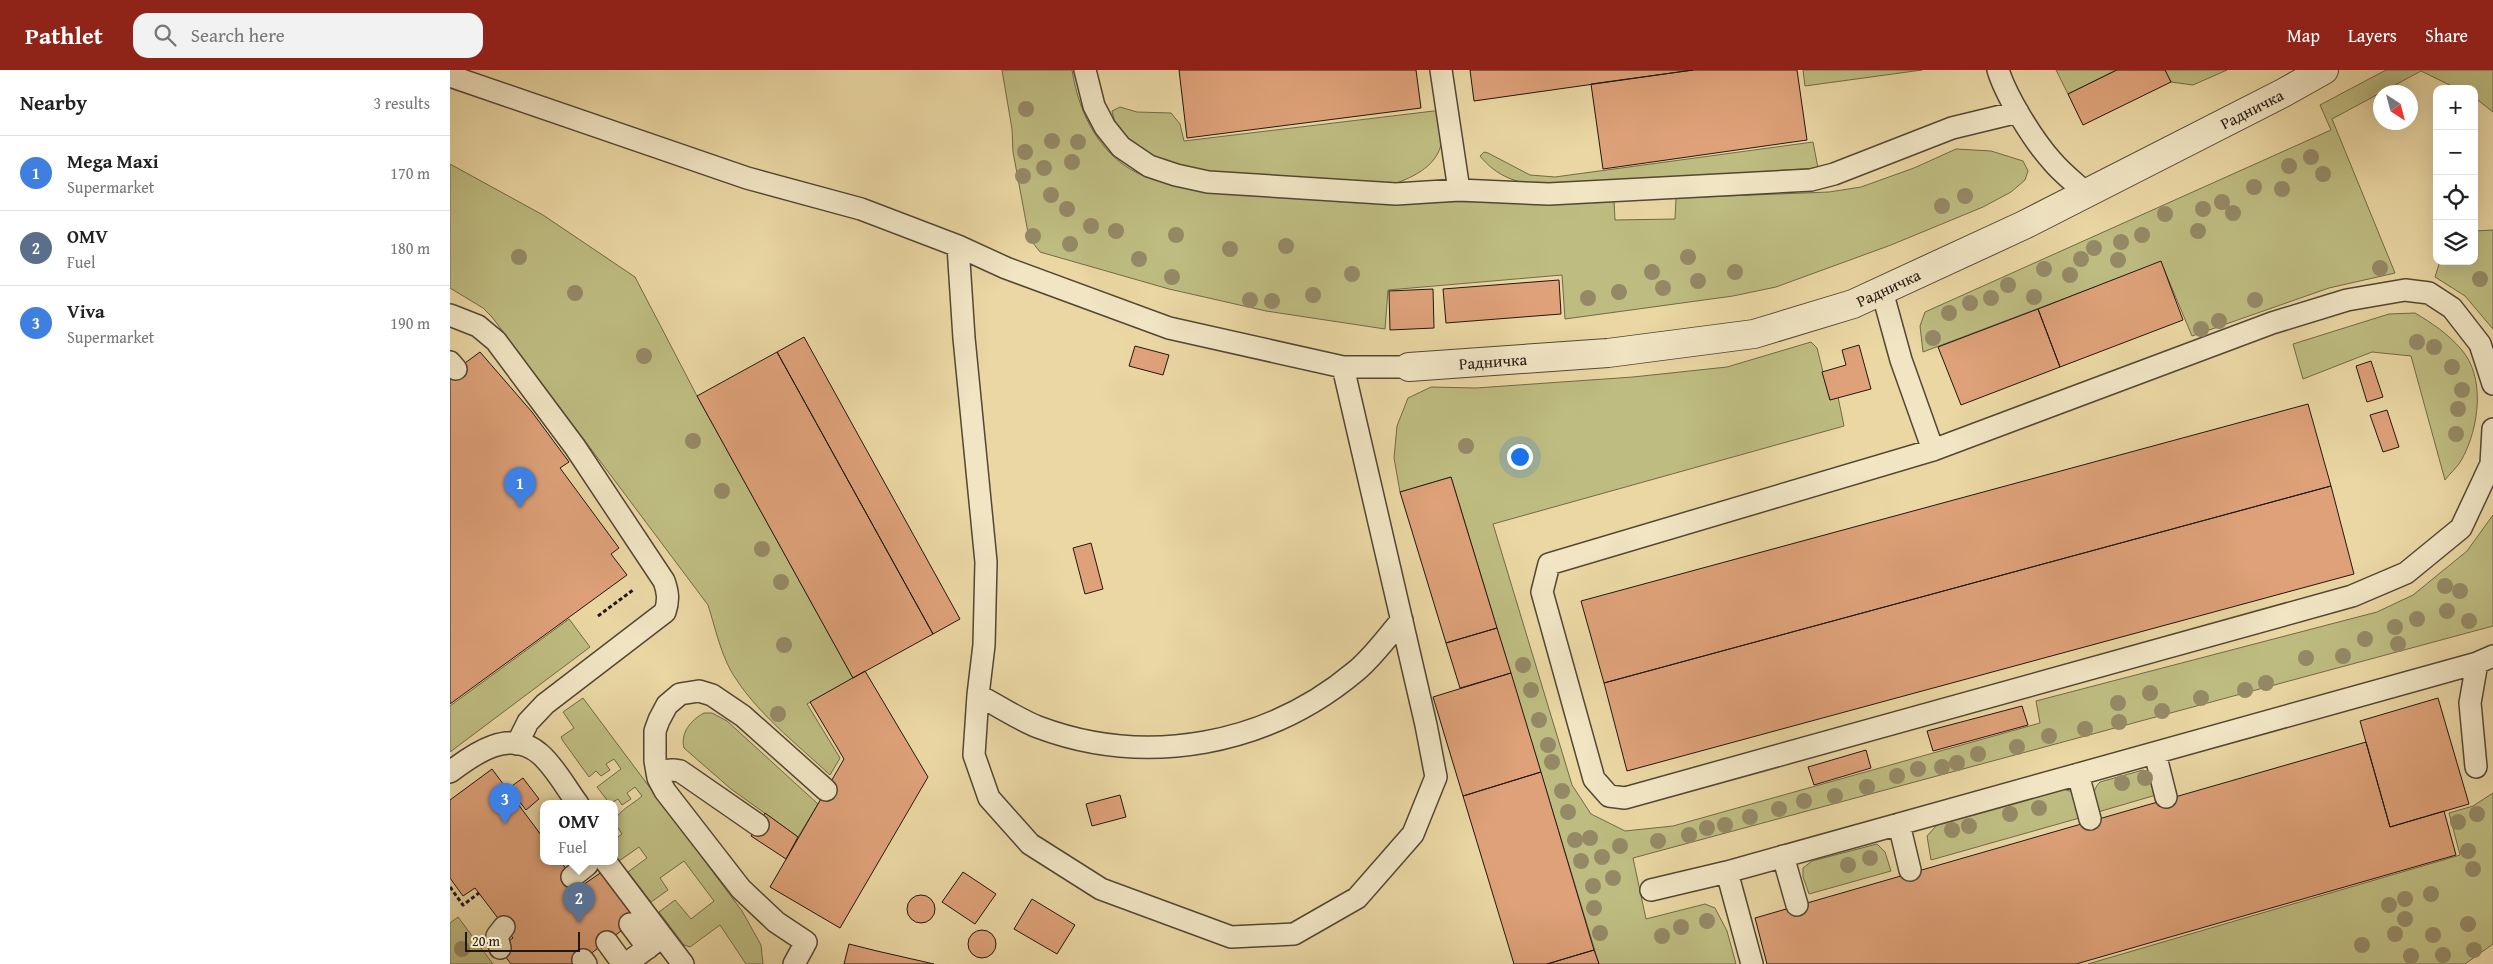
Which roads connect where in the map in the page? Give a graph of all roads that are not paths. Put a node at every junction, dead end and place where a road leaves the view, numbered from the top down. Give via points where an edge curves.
1 (1085, 70) edge
2 (1441, 70) edge
3 (1998, 70) edge
4 (2324, 70) edge
5 (450, 76) edge
6 (2018, 112) junction
7 (1459, 190) junction
8 (2086, 193) junction
9 (958, 246) junction
10 (1882, 291) junction
11 (450, 315) edge
12 (1343, 367) junction
13 (1409, 367) joint
14 (2493, 384) edge
15 (2493, 430) edge
16 (1934, 450) junction
17 (1402, 620) junction
18 (2485, 659) edge
19 (978, 695) junction
20 (518, 744) junction
21 (2155, 753) junction
22 (2476, 767) dead end
23 (657, 771) junction
24 (450, 772) edge
25 (2078, 774) junction
26 (826, 790) dead end
27 (2166, 797) dead end
28 (575, 800) edge
29 (2090, 819) dead end
30 (1899, 824) junction
31 (758, 825) dead end
32 (1783, 856) junction
33 (590, 868) edge
34 (1910, 870) dead end
35 (1727, 872) junction
36 (1651, 890) dead end
37 (1797, 905) dead end
38 (630, 924) dead end
39 (504, 927) dead end
40 (607, 942) dead end
41 (655, 942) junction
42 (500, 948) dead end
43 (624, 964) edge
44 (683, 964) edge
45 (794, 964) edge
46 (1752, 964) edge

1 - 7 lane via 1094,106 1121,147 1149,166 1176,175 1208,182 1396,194
2 - 7 lane
3 - 6 lane
4 - 8 street, Радничка
5 - 9 lane via 747,178 861,209
6 - 7 lane via 1952,128 1811,180 1549,194
6 - 8 lane via 2052,161
8 - 10 street, Радничка via 2024,226
9 - 12 lane via 1006,268 1169,328
9 - 19 lane via 986,562 984,645
10 - 13 street, Радничка via 1853,304 1754,334 1608,353
10 - 16 lane via 1901,360
11 - 20 lane via 478,326 496,341 575,447 658,572 669,600 665,612 545,704 528,722
12 - 13 lane
12 - 17 lane
14 - 16 lane via 2480,344 2452,308 2429,293 2406,290 2347,300 2272,323
15 - 16 lane via 2491,464 2461,528 2406,573 2352,596 1625,798 1609,796 1594,779 1542,592 1549,564
17 - 19 lane via 1356,671 1301,710 1238,736 1200,743 1171,748 1103,745 1038,727
17 - 19 lane via 1436,777 1413,834 1357,898 1294,934 1231,937 1101,889 1030,844 989,798 974,755
18 - 21 lane
18 - 22 lane via 2470,702
20 - 24 lane via 488,747
20 - 28 lane via 541,755
21 - 25 lane
21 - 27 lane
23 - 26 lane via 654,743 659,720 667,705 680,694 698,691 732,706
23 - 31 lane via 680,772
23 - 45 lane via 665,791 724,870 776,922 806,942
25 - 29 lane
25 - 30 lane
30 - 32 lane
30 - 34 lane
32 - 35 lane
32 - 37 lane
33 - 41 lane
35 - 36 lane
35 - 46 lane
38 - 41 lane
39 - 42 lane via 497,936
40 - 43 lane
41 - 43 lane
41 - 44 lane

